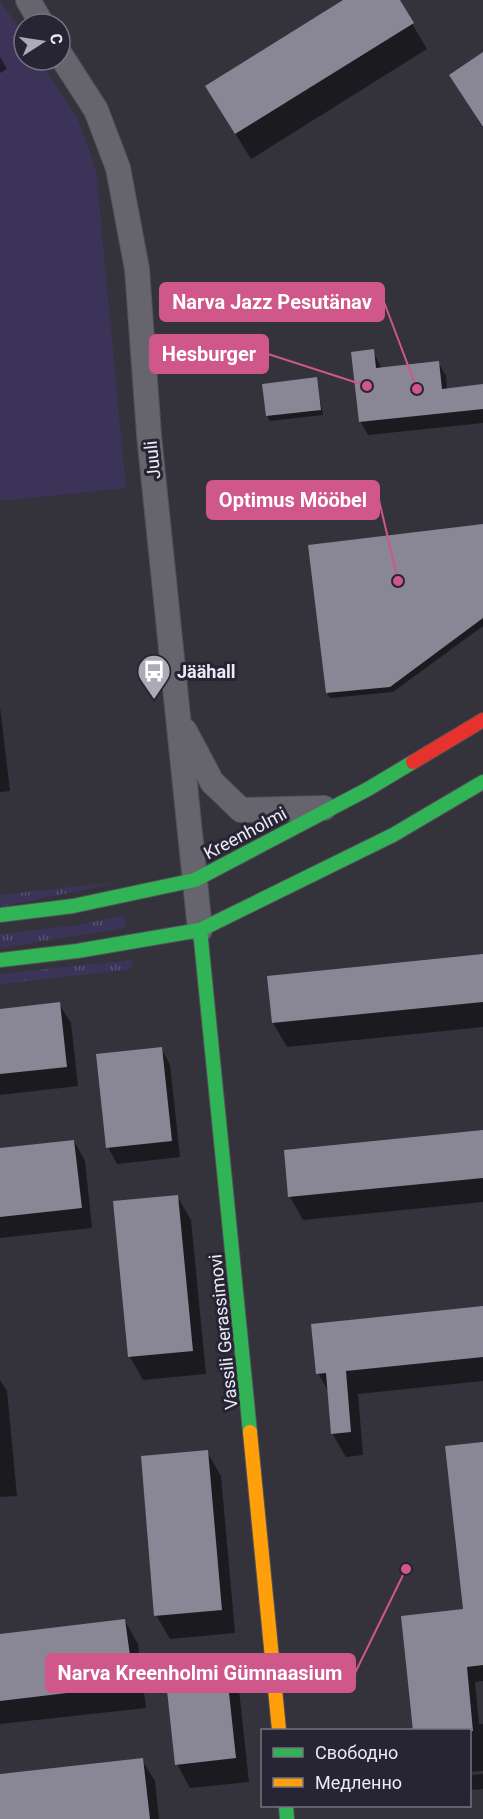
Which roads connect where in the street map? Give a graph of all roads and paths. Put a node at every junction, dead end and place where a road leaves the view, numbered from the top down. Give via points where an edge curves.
1 (72, 72) edge
2 (179, 718) junction
3 (483, 720) edge
4 (483, 782) edge
5 (332, 808) junction
6 (195, 880) junction
7 (0, 915) edge
8 (200, 930) junction
9 (0, 960) edge
10 (279, 1729) edge

1 - 2 street, Juuli via 96,110 118,168 137,268 149,435
2 - 5 street via 212,782 241,810
2 - 6 street, Juuli
3 - 5 main road, Kreenholmi
4 - 8 main road via 393,835
5 - 6 main road, Kreenholmi
6 - 7 main road, Kreenholmi via 73,906
6 - 8 street, Juuli
8 - 9 main road
8 - 10 main road, Vassili Gerassimovi

